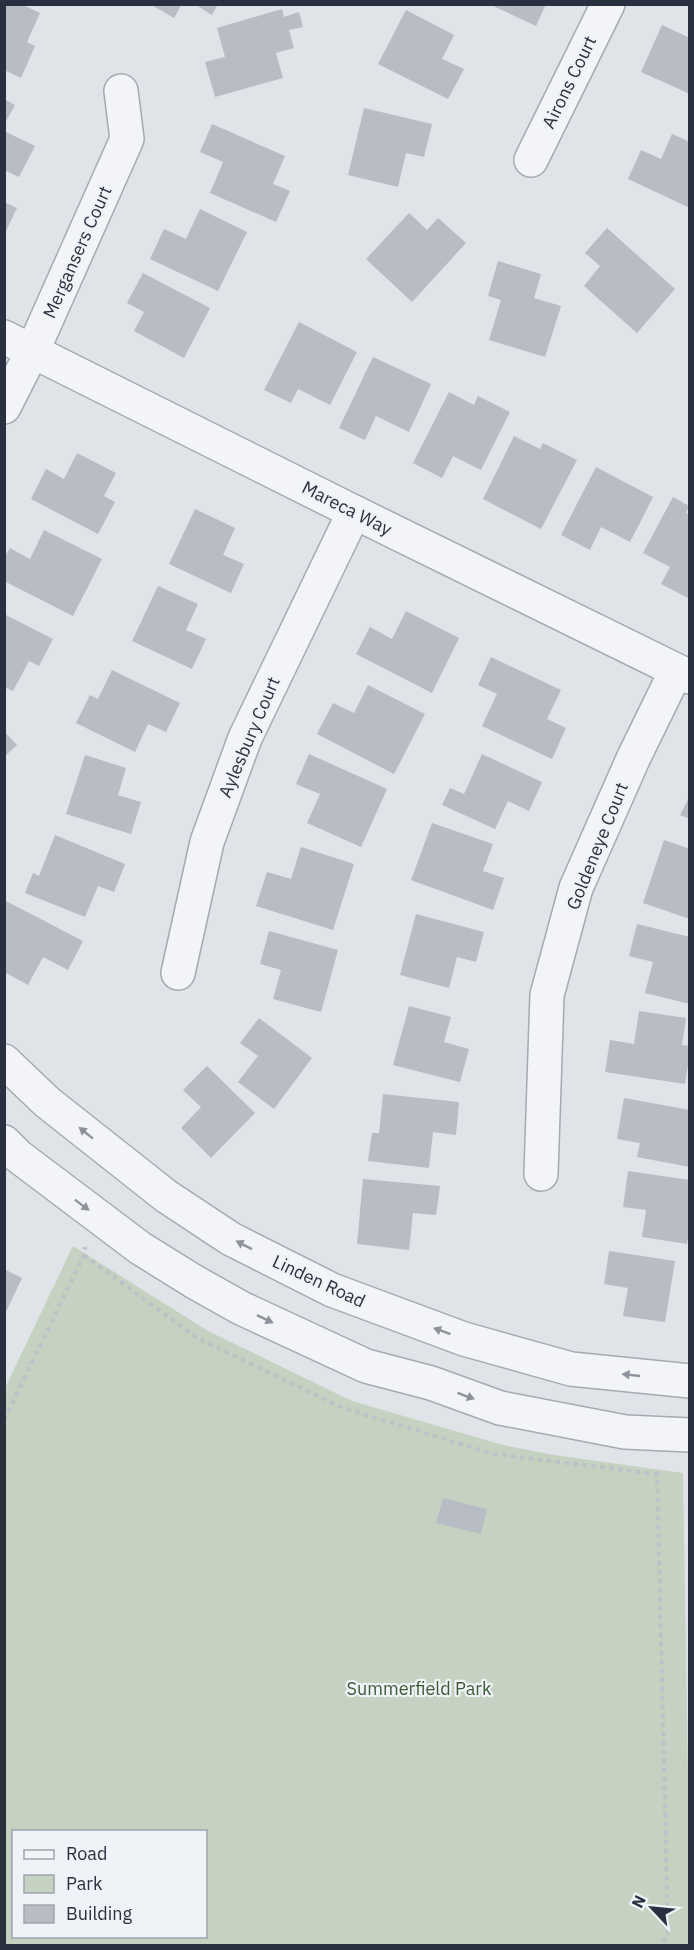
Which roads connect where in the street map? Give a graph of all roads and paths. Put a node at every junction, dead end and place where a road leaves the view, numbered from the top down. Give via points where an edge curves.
1 (608, 4) edge
2 (121, 91) dead end
3 (531, 160) dead end
4 (19, 343) edge
5 (4, 407) edge
6 (354, 512) junction
7 (683, 674) edge
8 (178, 973) dead end
9 (4, 1061) edge
10 (4, 1142) edge
11 (540, 1174) dead end
12 (88, 1210) junction
13 (690, 1381) edge
14 (4, 1420) edge
15 (690, 1435) edge
16 (657, 1474) dead end
17 (662, 1946) edge

1 - 3 street, Airons Court
2 - 4 street, Mergansers Court via 127,139
4 - 5 street, Mergansers Court
4 - 6 street, Mareca Way
6 - 7 street, Mareca Way
6 - 8 street, Aylesbury Court via 245,738 207,842
7 - 11 street, Goldeneye Court via 633,759 576,888 547,995
13 -> 9 street, Linden Road via 571,1370 464,1339 332,1290 231,1239 166,1196 47,1102
10 -> 12 street
12 - 14 path via 84,1255
12 -> 15 street via 140,1248 241,1308 366,1366 431,1383 500,1408 625,1432
16 - 17 path via 668,1932

